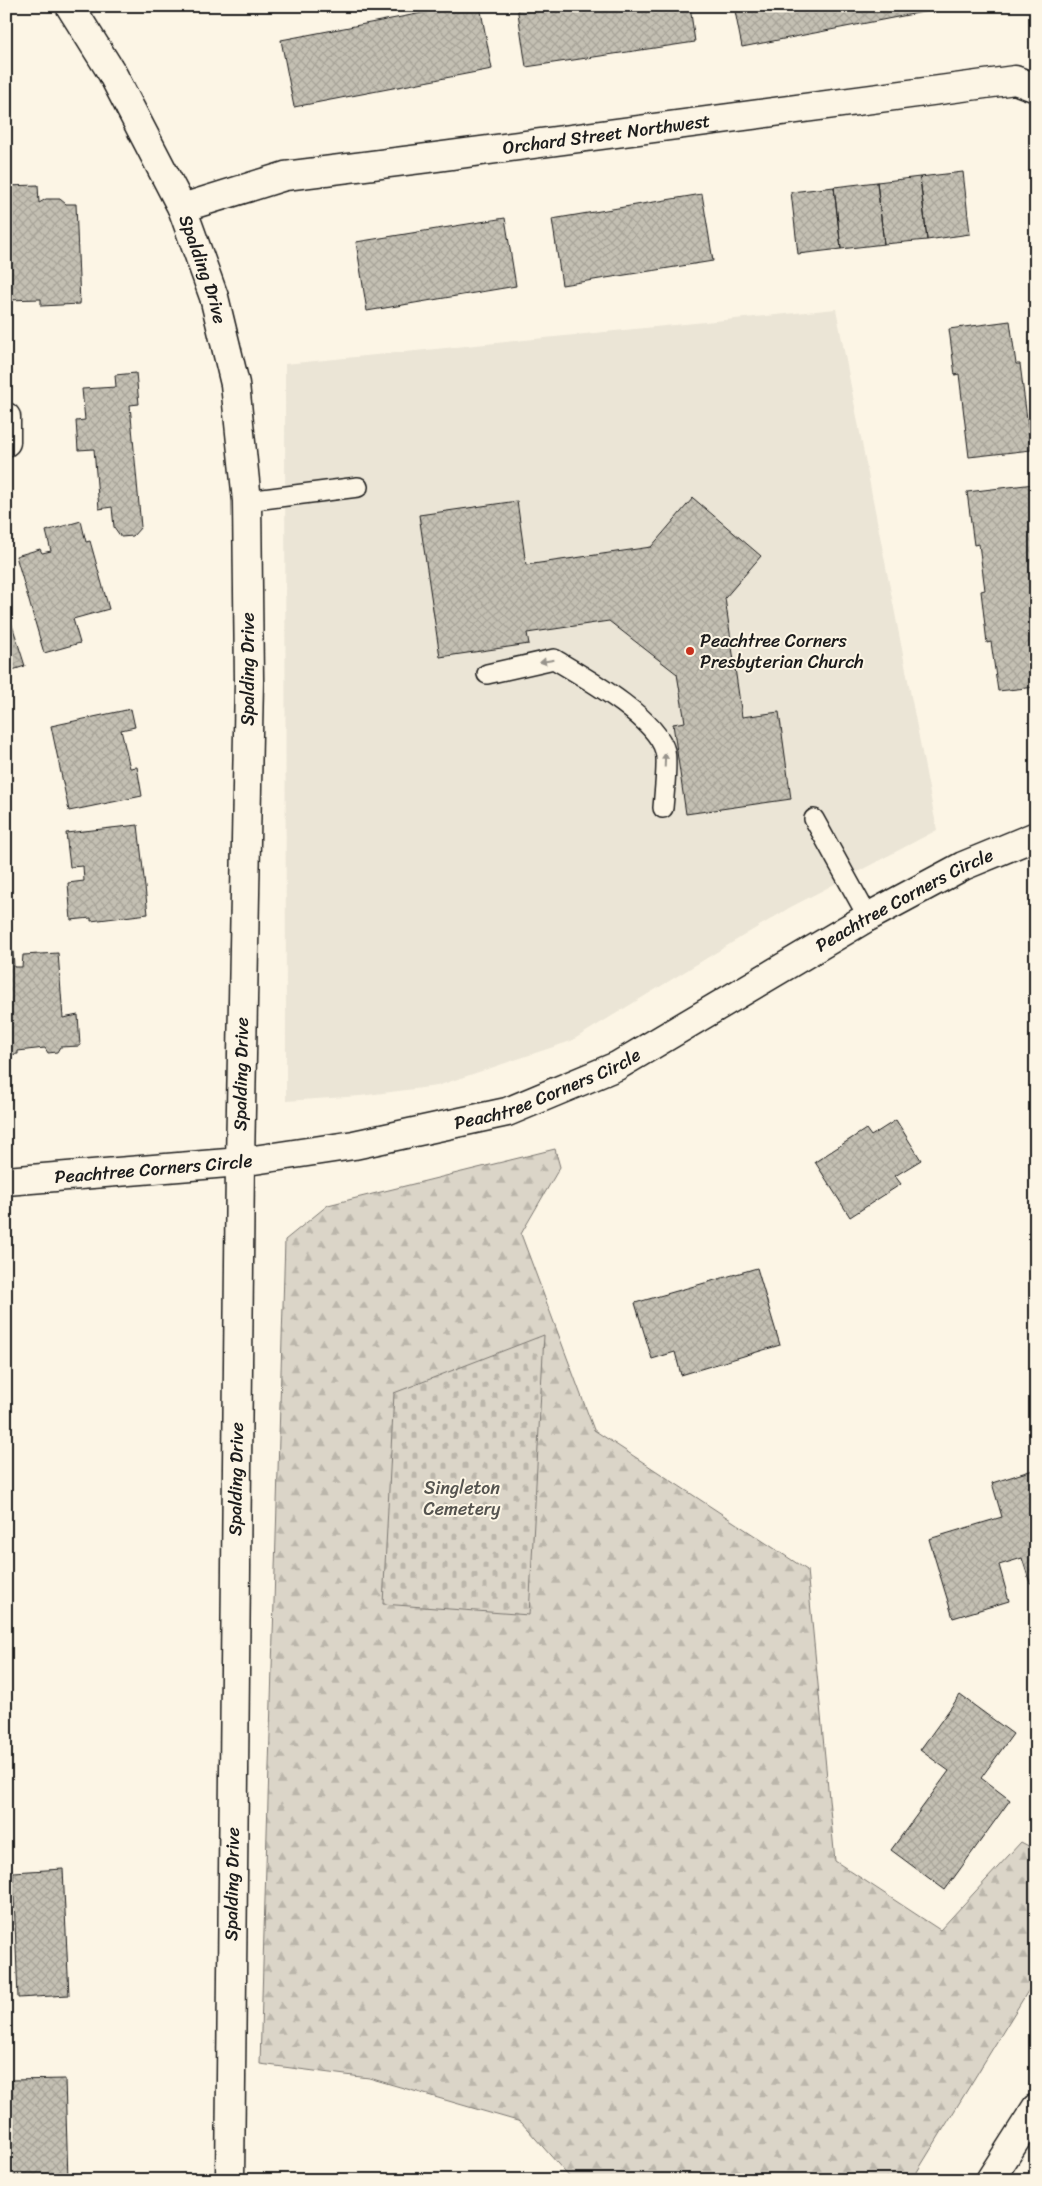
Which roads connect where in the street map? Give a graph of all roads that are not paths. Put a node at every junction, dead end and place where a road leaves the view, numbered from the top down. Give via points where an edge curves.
1 (70, 6) edge
2 (1036, 88) edge
3 (182, 208) junction
4 (6, 417) edge
5 (6, 442) edge
6 (358, 487) dead end
7 (247, 501) junction
8 (487, 674) dead end
9 (663, 808) dead end
10 (814, 819) dead end
11 (1036, 836) edge
12 (868, 917) junction
13 (240, 1162) junction
14 (6, 1181) edge
15 (1036, 2108) edge
16 (230, 2180) edge
17 (990, 2180) edge

1 - 3 main road, Spalding Drive via 112,74
2 - 3 main road, Orchard Street Northwest via 1015,80 285,176
3 - 7 main road, Spalding Drive via 214,297 234,384
4 - 5 main road
6 - 7 lane
7 - 13 main road, Spalding Drive via 249,680
9 -> 8 lane via 666,751 651,726 598,686 554,659
10 - 12 lane
11 - 12 main road, Peachtree Corners Circle via 963,866
12 - 13 main road, Peachtree Corners Circle via 617,1066 507,1112 354,1145
13 - 14 main road, Peachtree Corners Circle
13 - 16 main road, Spalding Drive
15 - 17 main road

